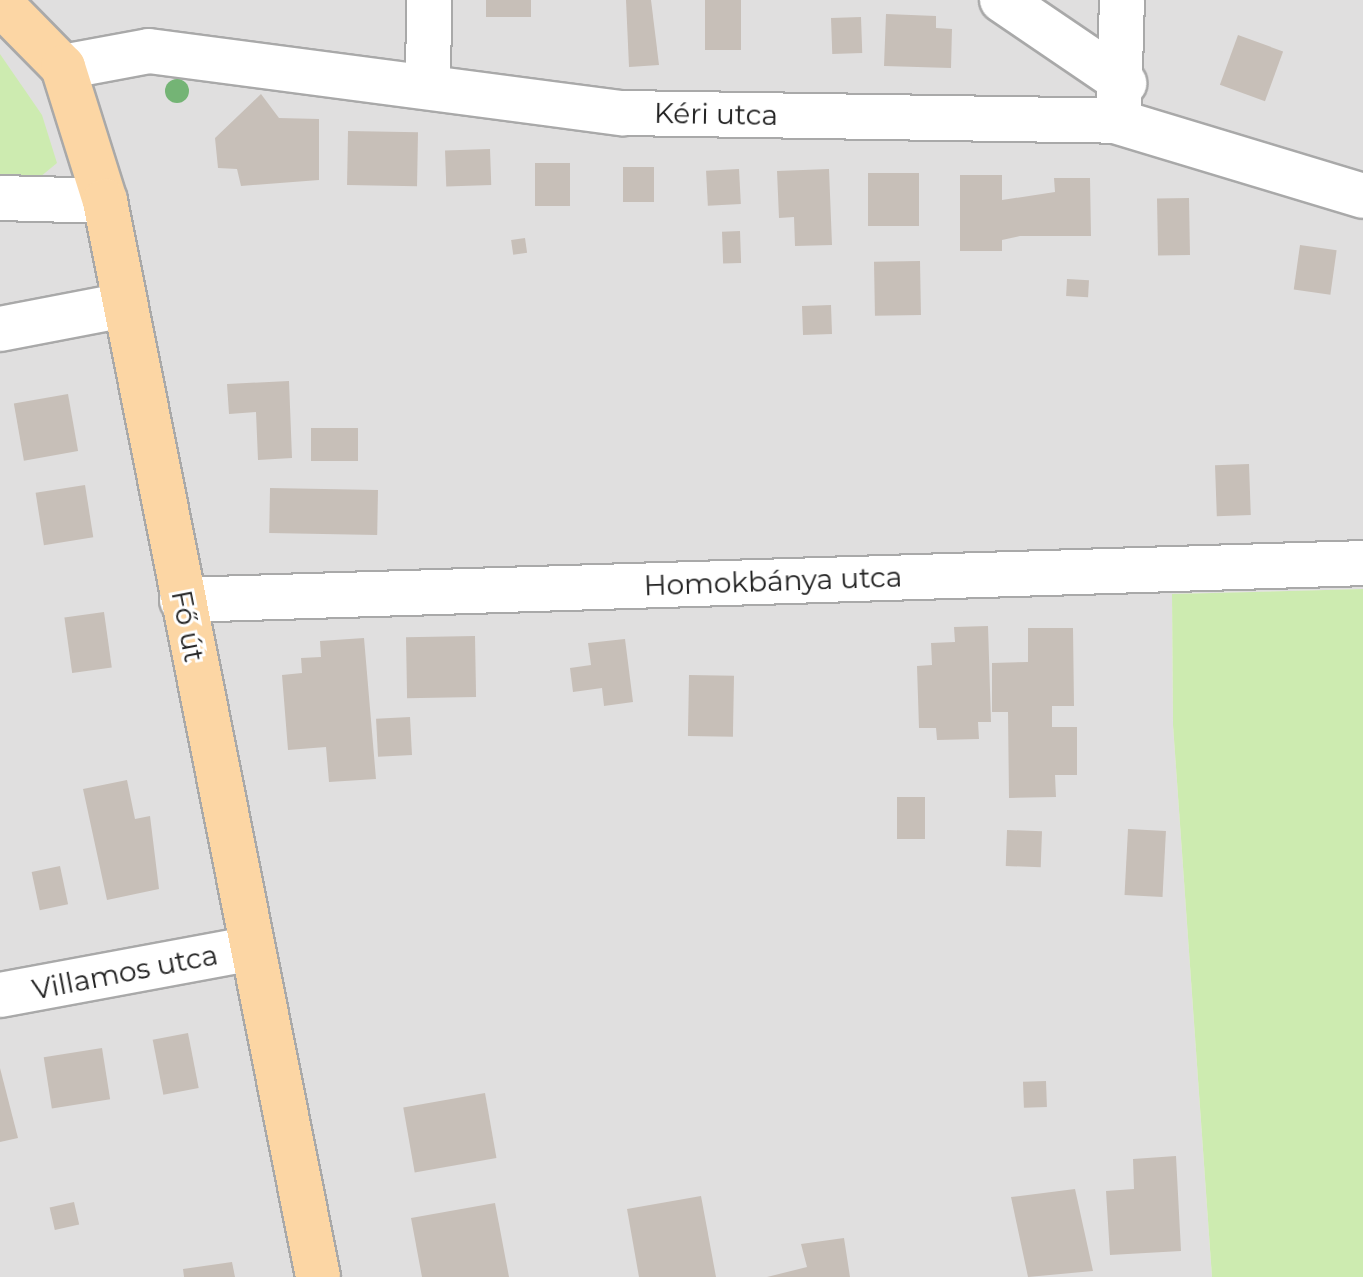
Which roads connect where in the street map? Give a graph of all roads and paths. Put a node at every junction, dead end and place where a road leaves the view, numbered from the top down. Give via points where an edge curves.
1 (429, 0) edge
2 (1002, 0) edge
3 (1122, 0) edge
4 (0, 3) edge
5 (63, 67) junction
6 (428, 87) junction
7 (1120, 102) junction
8 (1363, 196) edge
9 (0, 198) edge
10 (105, 201) junction
11 (125, 305) junction
12 (0, 329) edge
13 (1363, 563) edge
14 (182, 600) junction
15 (249, 949) junction
16 (0, 995) edge
17 (318, 1277) edge

1 - 6 street
2 - 7 street
3 - 7 street
4 - 5 main road, Fő út
5 - 6 street, Kéri utca via 149,51
5 - 10 main road, Fő út
6 - 7 street, Kéri utca via 623,113
7 - 8 street, Kéri utca
9 - 10 street
10 - 11 main road, Fő út
11 - 12 street
11 - 14 main road, Fő út
13 - 14 street, Homokbánya utca
14 - 15 main road, Fő út
15 - 16 street, Villamos utca
15 - 17 main road, Fő út

